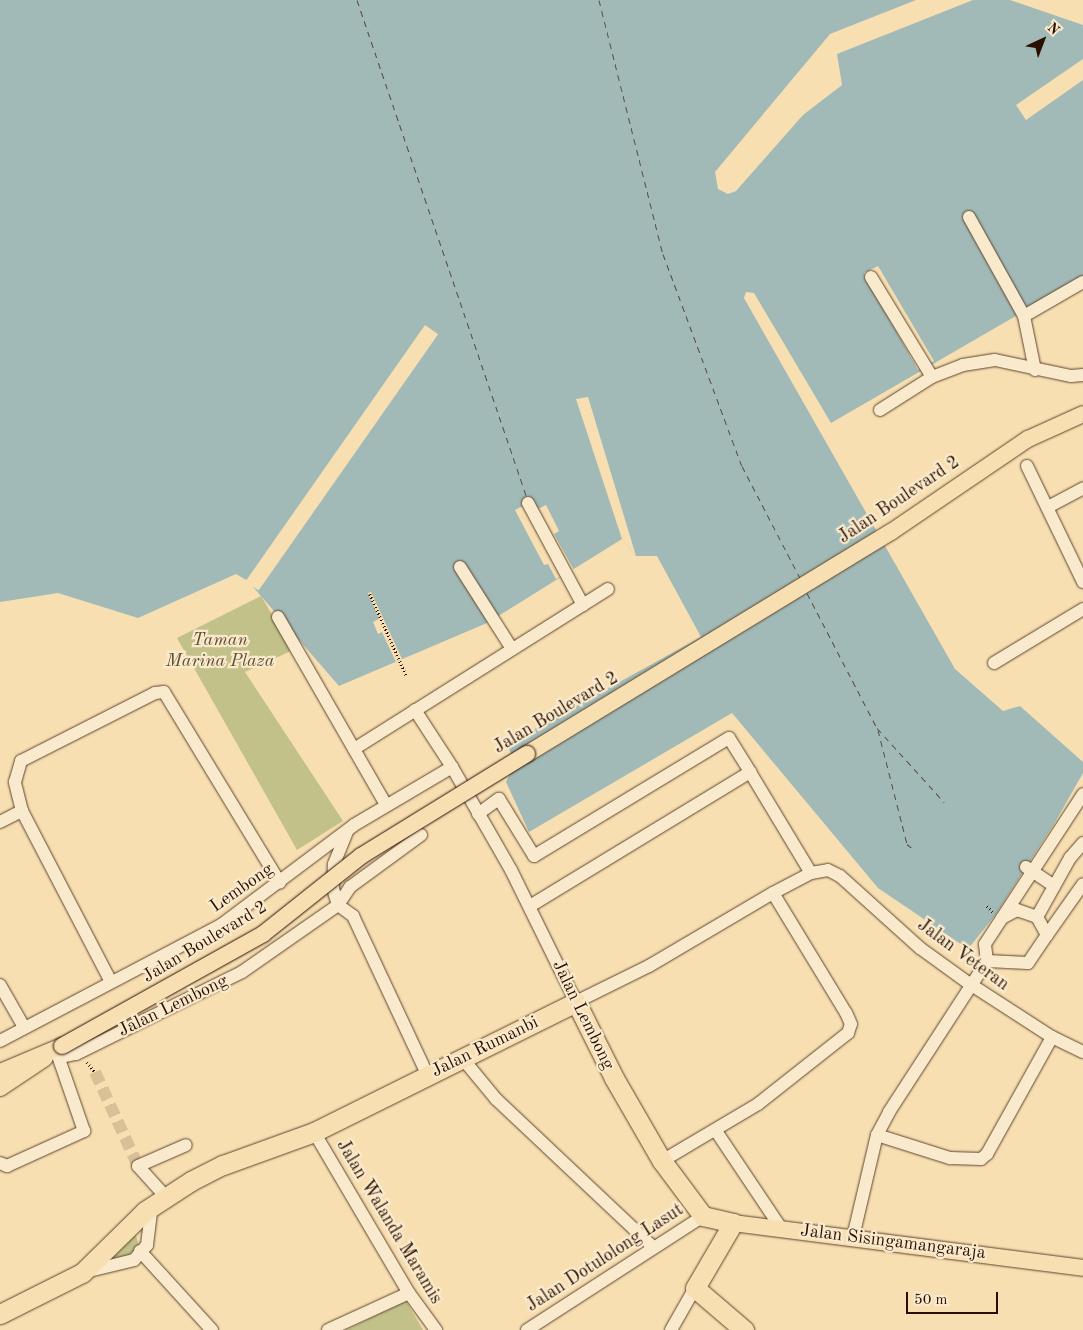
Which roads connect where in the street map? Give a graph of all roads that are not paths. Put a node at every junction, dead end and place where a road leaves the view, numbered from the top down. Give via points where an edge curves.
1 (969, 217) dead end
2 (871, 276) dead end
3 (1083, 282) edge
4 (1024, 316) junction
5 (1036, 370) junction
6 (1083, 375) edge
7 (932, 377) junction
8 (880, 410) dead end
9 (1083, 414) edge
10 (1027, 466) dead end
11 (1083, 488) edge
12 (528, 503) dead end
13 (1048, 507) junction
14 (1078, 558) edge
15 (460, 567) dead end
16 (1083, 582) edge
17 (608, 589) dead end
18 (583, 605) junction
19 (1083, 610) edge
20 (278, 617) dead end
21 (512, 649) junction
22 (994, 663) dead end
23 (415, 710) junction
24 (354, 749) junction
25 (452, 767) junction
26 (750, 772) junction
27 (1083, 794) edge
28 (386, 805) junction
29 (22, 811) junction
30 (477, 811) junction
31 (0, 822) edge
32 (347, 831) junction
33 (421, 835) dead end
34 (1083, 843) edge
35 (1030, 869) junction
36 (833, 871) joint
37 (811, 874) junction
38 (280, 883) junction
39 (1083, 884) edge
40 (1054, 886) junction
41 (773, 893) junction
42 (338, 905) junction
43 (530, 906) junction
44 (998, 916) junction
45 (1037, 917) junction
46 (1047, 935) junction
47 (987, 961) junction
48 (110, 980) junction
49 (970, 984) junction
50 (0, 985) edge
51 (576, 1002) junction
52 (24, 1028) junction
53 (1052, 1037) junction
54 (0, 1041) edge
55 (55, 1052) junction
56 (1083, 1052) edge
57 (463, 1059) junction
58 (0, 1072) edge
59 (428, 1076) junction
60 (0, 1088) edge
61 (716, 1131) junction
62 (314, 1132) junction
63 (877, 1135) junction
64 (186, 1144) dead end
65 (662, 1161) junction
66 (0, 1163) edge
67 (158, 1201) junction
68 (703, 1216) junction
69 (733, 1223) junction
70 (781, 1228) junction
71 (853, 1237) junction
72 (653, 1247) junction
73 (140, 1251) junction
74 (1083, 1268) edge
75 (82, 1273) junction
76 (695, 1288) junction
77 (409, 1293) junction
78 (0, 1314) edge
79 (212, 1330) edge
80 (328, 1330) edge
81 (436, 1330) edge
82 (527, 1330) edge
83 (671, 1330) edge
84 (744, 1330) edge

1 - 4 street
2 - 7 street
3 - 4 street
4 - 5 street
5 - 6 street
5 - 7 street via 995,360 963,365
7 - 8 street
9 - 55 main road, Jalan Boulevard 2, bridge via 1028,439 891,532 405,827 242,947
10 - 13 street
11 - 13 street
12 - 18 street
13 - 14 street
14 - 16 street
15 - 21 street
17 - 18 street
18 - 21 street
19 - 22 street
20 - 24 street
21 - 23 street
23 - 24 street
23 - 25 street
24 - 28 street
25 - 28 street, Lembong
25 - 30 street
26 - 30 street via 729,738 534,856 499,799
26 - 37 street
26 - 43 street
27 - 35 street
28 - 32 street, Lembong
29 - 31 street
29 - 38 street via 15,782 22,761 155,693 164,692
29 - 48 street
30 - 43 street, Jalan Lembong
32 - 38 street, Lembong
32 - 42 street via 334,864 333,889
33 - 42 street via 350,887
34 - 40 street
35 - 40 street
35 - 44 street
36 - 37 street, Jalan Rumanbi
36 - 49 street, Jalan Veteran via 920,948
37 - 41 street, Jalan Rumanbi
38 - 48 street, Lembong via 221,925
39 - 46 street
40 - 45 street
41 - 51 street, Jalan Rumanbi via 649,966
41 - 61 street via 850,1024 848,1033 782,1087
42 - 55 street, Jalan Lembong via 227,980 76,1054
42 - 59 street via 353,916
43 - 51 street, Jalan Lembong
44 - 45 street via 1017,910
44 - 47 street via 985,944
45 - 46 street
46 - 47 street via 1028,962
47 - 49 street
48 - 52 street, Lembong
49 - 53 street, Jalan Veteran
49 - 63 street
50 - 52 street
51 - 57 highway, Jalan Rumanbi
51 - 65 highway, Jalan Lembong via 614,1078
52 - 54 street, Lembong
53 - 56 street, Jalan Veteran
53 - 63 street via 987,1154 981,1159 950,1158
55 - 58 main road via 30,1058
55 - 60 main road
55 - 66 street via 84,1131 7,1166
57 - 59 highway, Jalan Rumanbi
57 - 72 street via 496,1098
59 - 62 highway, Jalan Rumanbi
61 - 65 street
61 - 70 street
62 - 67 highway, Jalan Rumanbi via 223,1165
62 - 77 street, Jalan Walanda Maramis
63 - 71 street
64 - 67 street via 138,1166
65 - 68 highway, Jalan Lembong
67 - 73 street via 146,1245
67 - 75 highway, Jalan Rumanbi via 134,1220
68 - 69 highway, Jalan Sisingamangaraja
68 - 72 street, Jalan Dotulolong Lasut
69 - 70 main road, Jalan Sisingamangaraja
69 - 76 highway
70 - 71 main road, Jalan Sisingamangaraja
71 - 74 main road, Jalan Sisingamangaraja
72 - 82 street, Jalan Dotulolong Lasut
73 - 75 street via 134,1260
73 - 79 street
75 - 78 highway, Jalan Rumanbi
76 - 83 street
76 - 84 highway
77 - 80 street
77 - 81 street, Jalan Walanda Maramis

